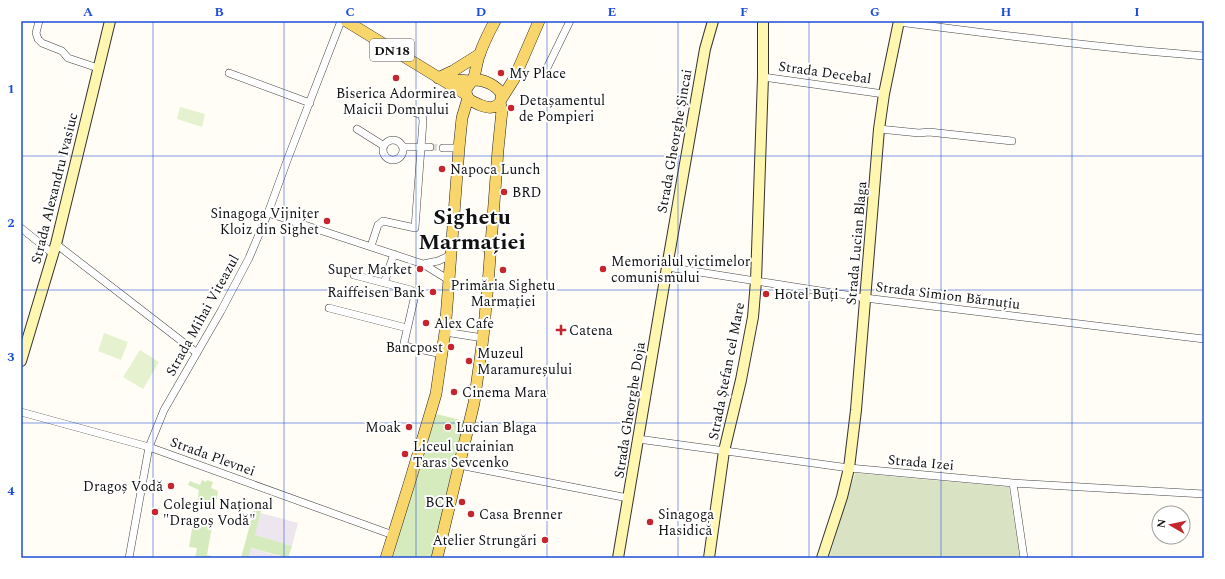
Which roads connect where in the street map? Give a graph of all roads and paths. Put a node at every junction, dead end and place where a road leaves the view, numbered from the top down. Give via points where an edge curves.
1 (39, 21) edge
2 (110, 21) edge
3 (341, 21) edge
4 (346, 21) edge
5 (495, 21) edge
6 (539, 21) edge
7 (570, 21) edge
8 (713, 21) edge
9 (763, 21) edge
10 (899, 22) edge
11 (480, 54) junction
12 (1204, 56) edge
13 (98, 68) junction
14 (547, 68) dead end
15 (229, 73) dead end
16 (763, 77) junction
17 (438, 78) junction
18 (472, 80) junction
19 (884, 94) junction
20 (467, 96) junction
21 (501, 100) junction
22 (310, 103) junction
23 (413, 112) dead end
24 (357, 129) dead end
25 (879, 129) junction
26 (1012, 141) dead end
27 (384, 146) junction
28 (421, 146) junction
29 (403, 147) junction
30 (430, 147) tunnel mouth
31 (443, 148) tunnel mouth
32 (459, 148) junction
33 (268, 213) junction
34 (21, 228) edge
35 (372, 246) junction
36 (54, 248) junction
37 (491, 248) junction
38 (451, 250) junction
39 (394, 254) junction
40 (423, 264) junction
41 (667, 267) junction
42 (354, 275) dead end
43 (449, 280) junction
44 (756, 281) junction
45 (384, 283) junction
46 (865, 298) junction
47 (329, 308) dead end
48 (407, 328) junction
49 (445, 332) junction
50 (483, 338) junction
51 (1204, 339) edge
52 (197, 353) junction
53 (442, 354) junction
54 (21, 361) edge
55 (21, 412) edge
56 (638, 438) junction
57 (149, 447) junction
58 (724, 451) junction
59 (459, 465) junction
60 (849, 468) junction
61 (1013, 483) junction
62 (1204, 494) edge
63 (628, 498) junction
64 (393, 535) junction
65 (129, 558) edge
66 (386, 558) edge
67 (437, 558) edge
68 (618, 558) edge
69 (709, 558) edge
70 (822, 558) edge
71 (1024, 558) edge

1 - 13 street via 36,33 42,43 62,51 68,58
2 - 13 main road, Strada Alexandru Ivasiuc
3 - 22 street, Strada Mihai Viteazul
4 - 17 main road, DN18
5 - 11 main road
6 - 21 main road via 514,79
7 - 14 street
8 - 41 main road, Strada Gheorghe Șincai via 705,49
9 - 16 main road, Strada Ștefan cel Mare
10 - 12 street via 1038,40
10 - 19 main road, Strada Lucian Blaga
11 - 17 main road
11 - 18 main road
13 - 36 main road, Strada Alexandru Ivasiuc
15 - 22 street
16 - 19 street, Strada Decebal
16 - 44 main road, Strada Ștefan cel Mare
17 - 18 main road
17 - 20 main road
18 - 20 main road via 467,87
18 - 21 main road via 498,88
19 - 25 main road, Strada Lucian Blaga
20 - 21 main road via 487,108 493,108
20 - 32 main road
21 - 37 main road
22 - 33 street, Strada Mihai Viteazul
23 - 28 street via 422,115
24 - 27 street
25 - 26 street
25 - 46 main road, Strada Lucian Blaga
27 - 29 street via 390,140 394,140
27 - 29 street via 387,157 394,159 401,156
28 - 29 street
28 - 30 street
28 - 35 street via 416,228 383,220 378,225
31 - 32 street
32 - 38 main road
33 - 35 street
33 - 52 street, Strada Mihai Viteazul via 245,265
34 - 36 street
35 - 39 street
36 - 52 street
36 - 54 main road, Strada Alexandru Ivasiuc
37 - 38 street
37 - 50 main road
38 - 40 street via 438,261
38 - 43 main road
39 - 40 street
39 - 45 street
40 - 43 street
41 - 44 street, Strada Simion Bărnuțiu
41 - 56 main road, Strada Gheorghe Doja
42 - 45 street
43 - 49 main road
44 - 46 street, Strada Simion Bărnuțiu
44 - 58 main road, Strada Ștefan cel Mare via 753,317
45 - 48 street via 414,292
46 - 51 street, Strada Simion Bărnuțiu
46 - 60 main road, Strada Lucian Blaga
47 - 48 street
48 - 53 street via 405,346
49 - 50 street
49 - 53 main road
50 - 59 main road via 474,403
52 - 57 street, Strada Mihai Viteazul via 164,410
53 - 64 main road via 436,394
55 - 57 street, Strada Plevnei
56 - 58 street, Strada Izei
56 - 63 main road, Strada Gheorghe Doja
57 - 64 street, Strada Plevnei
57 - 65 street, Strada Mihai Viteazul
58 - 60 street, Strada Izei
58 - 69 main road, Strada Ștefan cel Mare
59 - 63 street
59 - 67 main road
60 - 61 street, Strada Izei
60 - 70 main road, Strada Lucian Blaga
61 - 62 street, Strada Izei
61 - 71 street
63 - 68 main road, Strada Gheorghe Doja
64 - 66 main road

